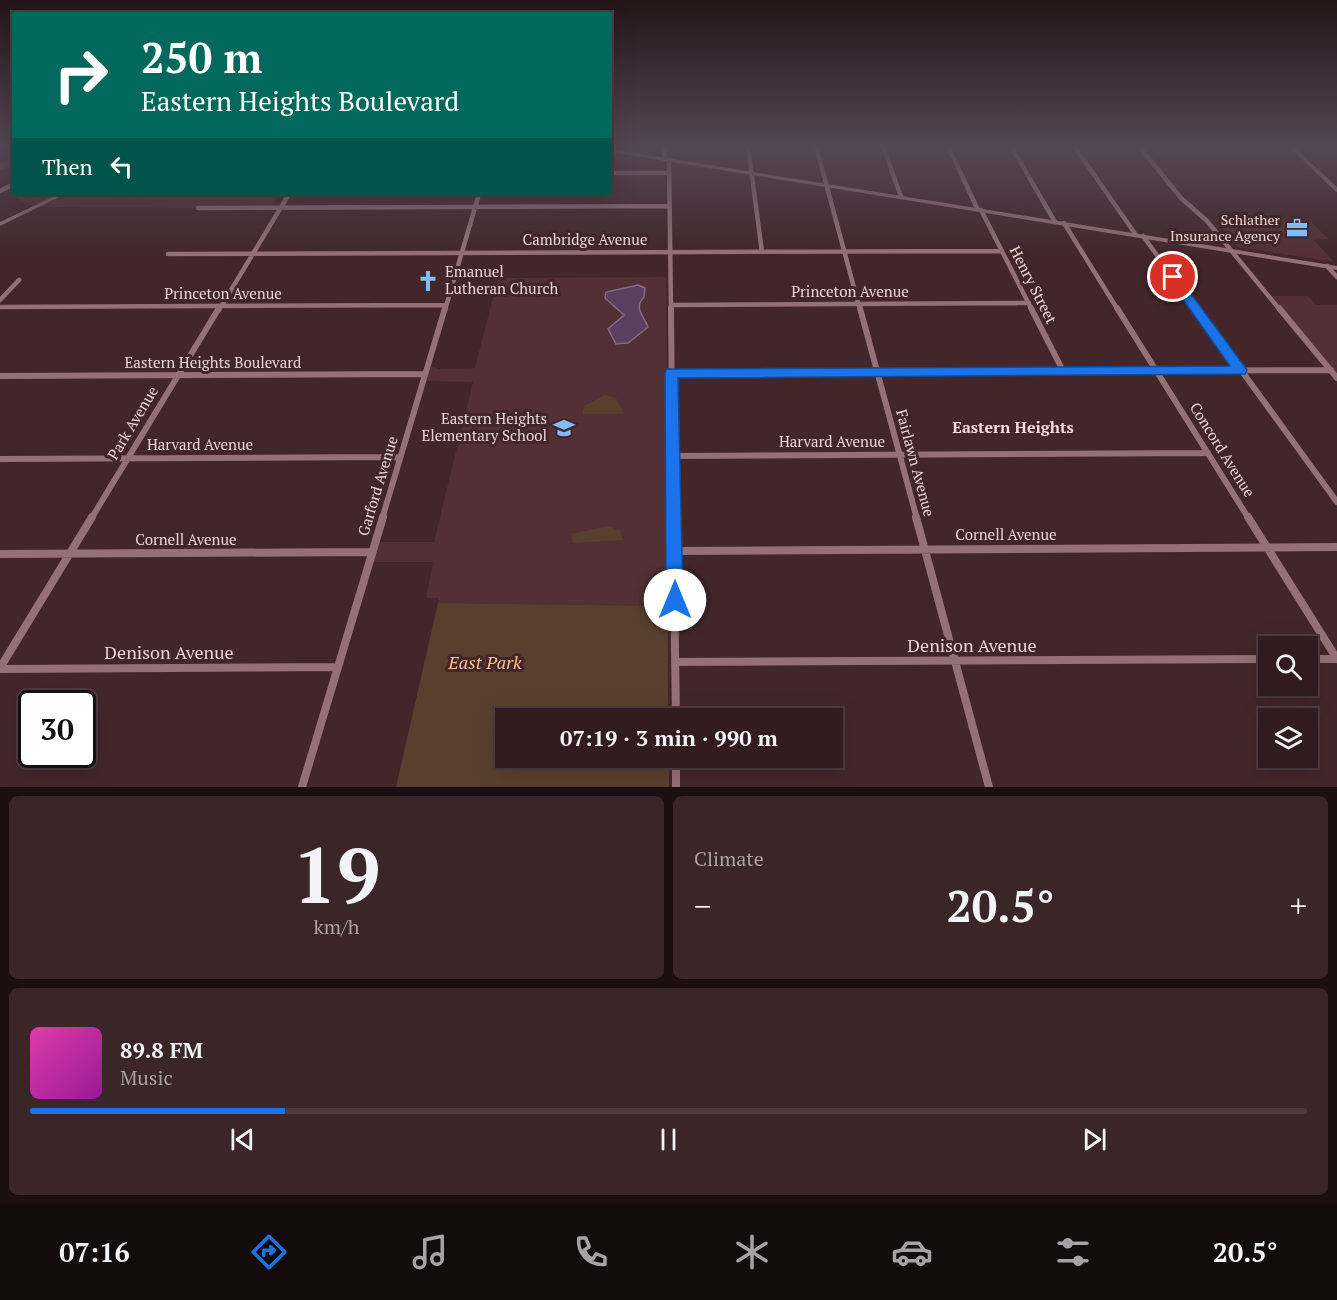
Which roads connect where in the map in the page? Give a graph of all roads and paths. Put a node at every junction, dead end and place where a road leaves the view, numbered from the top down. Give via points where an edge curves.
1 (669, 183) edge
2 (751, 183) edge
3 (811, 183) edge
4 (896, 183) edge
5 (966, 183) edge
6 (1032, 183) edge
7 (1101, 183) edge
8 (1169, 183) edge
9 (825, 185) junction
10 (10, 186) dead end
11 (0, 191) edge
12 (60, 195) edge
13 (288, 195) edge
14 (479, 195) edge
15 (901, 197) junction
16 (669, 206) junction
17 (475, 207) junction
18 (198, 208) dead end
19 (280, 208) junction
20 (980, 210) junction
21 (1055, 222) junction
22 (0, 224) edge
23 (1064, 224) junction
24 (1139, 236) junction
25 (1230, 250) junction
26 (843, 251) junction
27 (1002, 251) junction
28 (670, 252) junction
29 (762, 252) junction
30 (252, 253) junction
31 (461, 253) junction
32 (168, 254) dead end
33 (1327, 266) junction
34 (1337, 268) edge
35 (1337, 277) edge
36 (19, 280) dead end
37 (0, 300) edge
38 (1029, 303) junction
39 (858, 304) junction
40 (671, 305) junction
41 (220, 306) junction
42 (446, 306) junction
43 (0, 307) edge
44 (1156, 370) junction
45 (1241, 370) junction
46 (1331, 370) junction
47 (1063, 371) junction
48 (876, 372) junction
49 (672, 373) junction
50 (425, 374) junction
51 (178, 375) junction
52 (0, 376) edge
53 (1337, 378) edge
54 (1208, 453) junction
55 (899, 455) junction
56 (672, 456) junction
57 (400, 457) junction
58 (0, 459) edge
59 (127, 459) junction
60 (1337, 502) edge
61 (1337, 547) edge
62 (1267, 548) junction
63 (925, 549) junction
64 (674, 551) junction
65 (372, 552) junction
66 (69, 554) junction
67 (0, 555) edge
68 (1258, 659) edge
69 (1318, 659) edge
70 (1337, 659) edge
71 (955, 661) junction
72 (675, 662) junction
73 (338, 667) junction
74 (0, 668) edge
75 (676, 708) edge
76 (676, 768) edge
77 (302, 787) edge
78 (676, 787) edge
79 (989, 787) edge

1 - 16 street
2 - 29 street
3 - 9 street
4 - 15 street
5 - 20 street, Henry Street
6 - 21 street
7 - 24 street
8 - 25 street
9 - 15 street
9 - 26 street, Fairlawn Avenue
10 - 11 street
12 - 22 street
13 - 19 street, Park Avenue
14 - 17 street, Garford Avenue
15 - 20 street
16 - 17 street
16 - 28 street
17 - 19 street
17 - 31 street, Garford Avenue
18 - 19 street
19 - 30 street, Park Avenue
20 - 21 street
20 - 27 street, Henry Street
21 - 23 street
23 - 24 street
23 - 44 street, Concord Avenue
24 - 25 street
24 - 45 street
25 - 33 street
25 - 46 street
26 - 27 street, Cambridge Avenue
26 - 29 street, Cambridge Avenue
26 - 39 street, Fairlawn Avenue
27 - 38 street, Henry Street
28 - 29 street, Cambridge Avenue
28 - 31 street, Cambridge Avenue
28 - 40 street
30 - 31 street, Cambridge Avenue
30 - 32 street, Cambridge Avenue
30 - 41 street, Park Avenue
31 - 42 street, Garford Avenue
33 - 34 street
33 - 35 street
36 - 37 street
38 - 39 street, Princeton Avenue
38 - 47 street, Henry Street
39 - 40 street, Princeton Avenue
39 - 48 street, Fairlawn Avenue
40 - 49 street
41 - 42 street, Princeton Avenue
41 - 43 street, Princeton Avenue
41 - 51 street, Park Avenue
42 - 50 street, Garford Avenue
44 - 45 street
44 - 47 street
44 - 54 street, Concord Avenue
45 - 46 street
45 - 60 street
46 - 53 street
47 - 48 street
48 - 49 street
48 - 55 street, Fairlawn Avenue
49 - 56 street
50 - 51 street, Eastern Heights Boulevard
50 - 57 street, Garford Avenue
51 - 52 street, Eastern Heights Boulevard
51 - 59 street, Park Avenue
54 - 55 street, Harvard Avenue
54 - 62 street, Concord Avenue
55 - 56 street, Harvard Avenue
55 - 63 street, Fairlawn Avenue
56 - 64 street
57 - 59 street, Harvard Avenue
57 - 65 street, Garford Avenue
58 - 59 street, Harvard Avenue
59 - 66 street, Park Avenue
61 - 62 street, Cornell Avenue
62 - 63 street, Cornell Avenue
62 - 70 street, Concord Avenue
63 - 64 street, Cornell Avenue
63 - 71 street, Fairlawn Avenue
64 - 72 street
65 - 66 street, Cornell Avenue
65 - 73 street, Garford Avenue
66 - 67 street, Cornell Avenue
66 - 74 street, Park Avenue
68 - 71 street, Denison Avenue
69 - 70 street
71 - 72 street, Denison Avenue
71 - 79 street, Fairlawn Avenue
72 - 75 street
73 - 74 street, Denison Avenue
73 - 77 street, Garford Avenue
76 - 78 street

